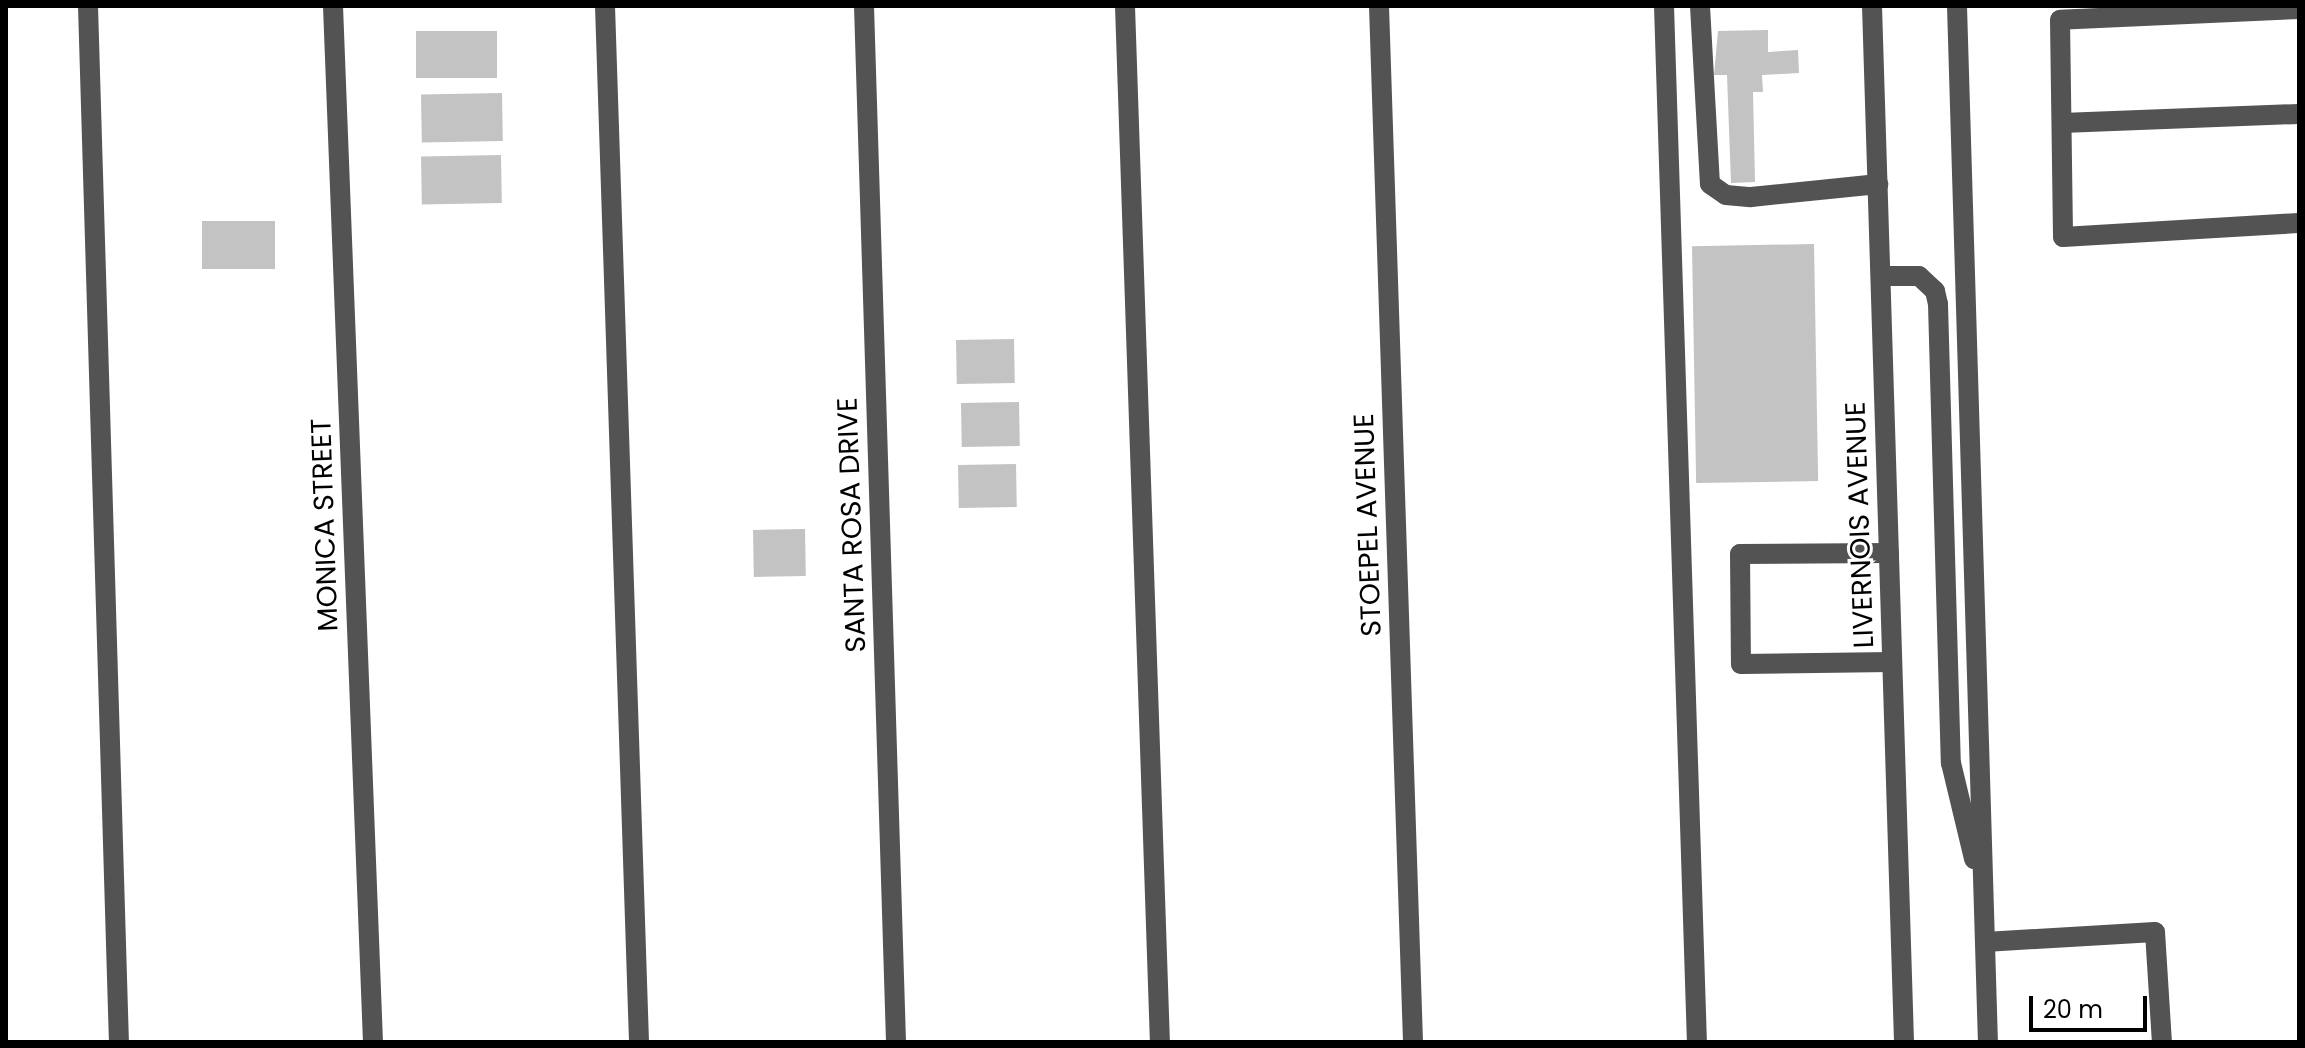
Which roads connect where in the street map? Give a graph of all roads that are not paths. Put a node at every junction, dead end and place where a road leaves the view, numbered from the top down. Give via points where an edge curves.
1 (88, 6) edge
2 (333, 6) edge
3 (605, 6) edge
4 (864, 6) edge
5 (1125, 6) edge
6 (1379, 6) edge
7 (1664, 6) edge
8 (1700, 6) edge
9 (1872, 6) edge
10 (1957, 6) edge
11 (2299, 9) edge
12 (2299, 114) edge
13 (2062, 123) junction
14 (1878, 184) junction
15 (2299, 223) edge
16 (1881, 276) junction
17 (1889, 553) junction
18 (1892, 662) junction
19 (1984, 902) junction
20 (1985, 942) junction
21 (119, 1042) edge
22 (373, 1042) edge
23 (639, 1042) edge
24 (896, 1042) edge
25 (1160, 1042) edge
26 (1413, 1042) edge
27 (1697, 1042) edge
28 (1904, 1042) edge
29 (1988, 1042) edge
30 (2162, 1042) edge

1 - 21 street
2 - 22 street, MONICA STREET
3 - 23 street
4 - 24 street, SANTA ROSA DRIVE
5 - 25 street
6 - 26 street, STOEPEL AVENUE
7 - 27 street
8 - 14 street via 1710,184 1726,195 1751,197
9 - 14 street, LIVERNOIS AVENUE
10 - 19 street
11 - 13 street via 2060,20
12 - 13 street
13 - 15 street via 2063,237
14 - 16 street, LIVERNOIS AVENUE
16 - 17 street, LIVERNOIS AVENUE
16 - 19 street via 1919,276 1935,291 1938,304 1951,763
17 - 18 street, LIVERNOIS AVENUE
17 - 18 street via 1740,554 1741,664
18 - 28 street, LIVERNOIS AVENUE
19 - 20 street
20 - 29 street
20 - 30 street via 2155,932

